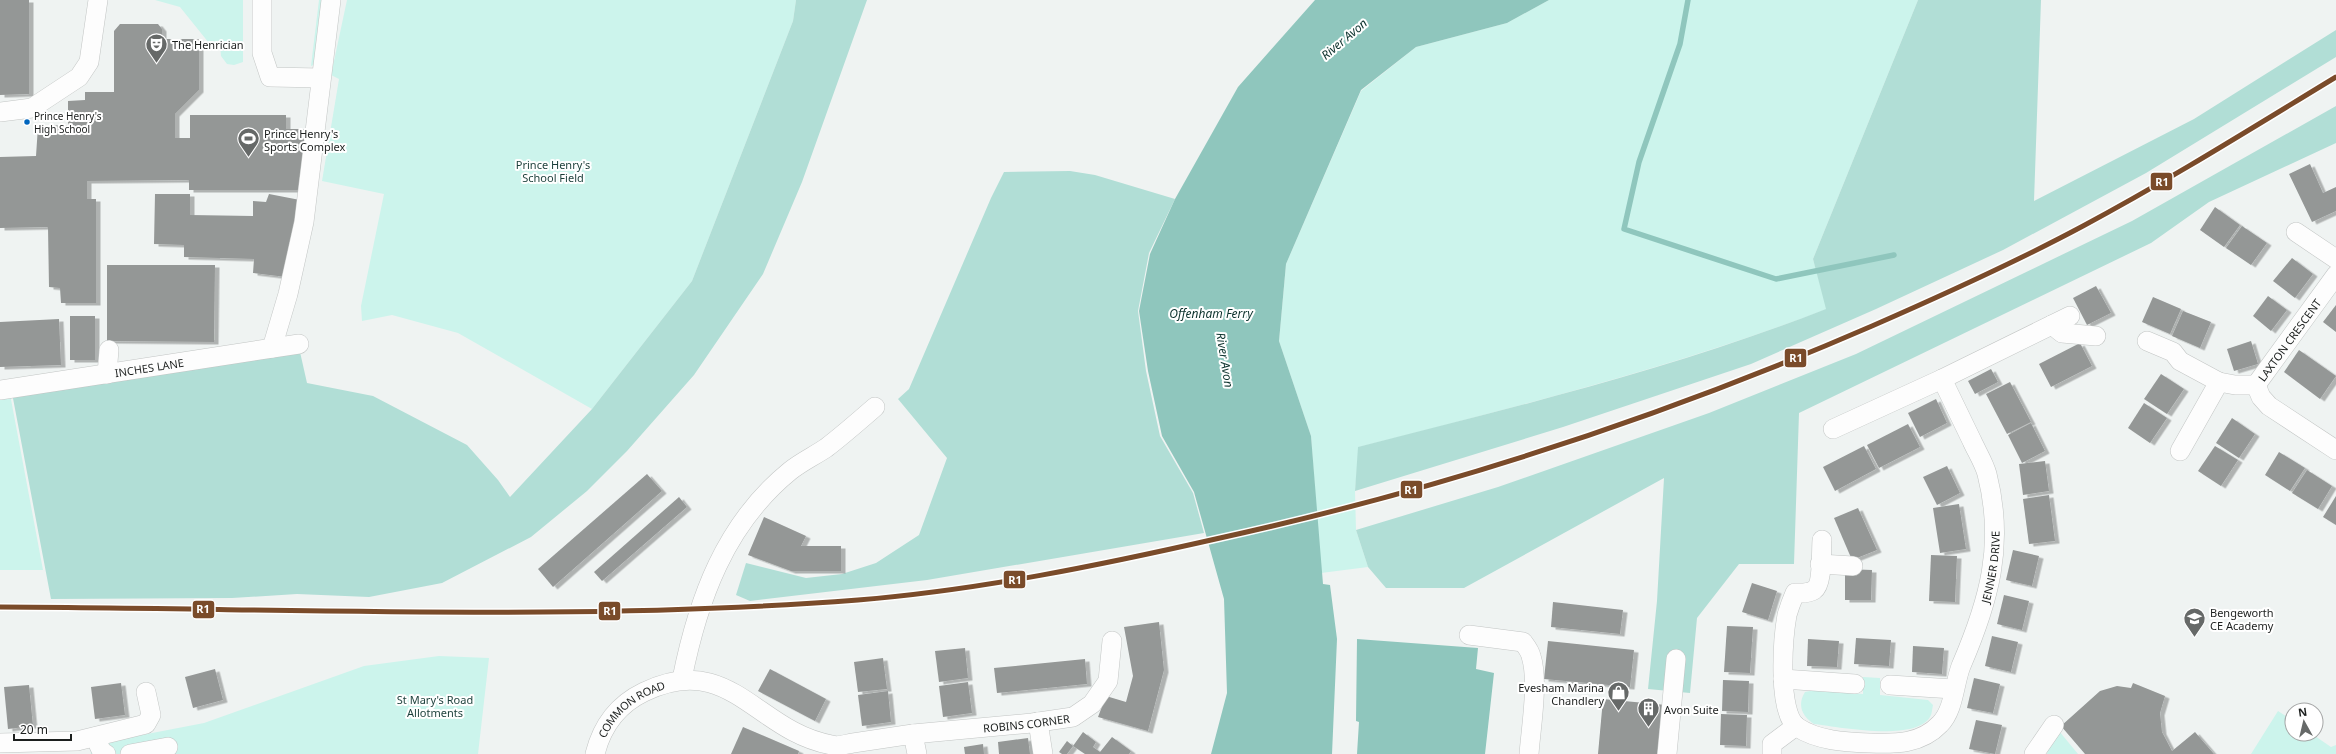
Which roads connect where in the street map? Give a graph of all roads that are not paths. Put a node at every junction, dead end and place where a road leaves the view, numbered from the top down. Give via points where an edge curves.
1 (98, 0) edge
2 (262, 0) edge
3 (332, 0) edge
4 (321, 78) junction
5 (0, 112) edge
6 (2296, 232) dead end
7 (2336, 259) edge
8 (2336, 275) edge
9 (2070, 316) dead end
10 (2052, 325) junction
11 (2096, 336) dead end
12 (2147, 341) dead end
13 (299, 344) dead end
14 (272, 348) junction
15 (109, 350) dead end
16 (107, 374) junction
17 (1942, 379) junction
18 (2218, 382) junction
19 (2256, 385) junction
20 (0, 390) edge
21 (875, 407) dead end
22 (1833, 429) dead end
23 (2336, 450) edge
24 (2180, 451) dead end
25 (1822, 540) dead end
26 (1820, 564) junction
27 (1853, 566) dead end
28 (1469, 635) dead end
29 (1112, 641) dead end
30 (1676, 659) dead end
31 (682, 679) junction
32 (1783, 679) junction
33 (1855, 684) dead end
34 (1890, 685) dead end
35 (1954, 689) junction
36 (146, 692) dead end
37 (1038, 722) junction
38 (2054, 725) dead end
39 (1796, 726) junction
40 (913, 734) junction
41 (95, 737) junction
42 (0, 743) edge
43 (168, 747) dead end
44 (812, 747) edge
45 (1856, 748) edge
46 (106, 754) edge
47 (130, 754) edge
48 (595, 754) edge
49 (917, 754) edge
50 (1043, 754) edge
51 (1529, 754) edge
52 (1667, 754) edge
53 (1772, 754) edge
54 (2034, 754) edge

1 - 5 street via 89,62 78,78 32,108
2 - 4 street via 262,53 270,77
3 - 4 street
4 - 14 street via 304,222 288,294
6 - 7 street
8 - 19 street, LAXTON CRESCENT
9 - 10 street
10 - 11 street via 2062,333
10 - 17 street
12 - 18 street, LAXTON CRESCENT via 2174,352 2180,361
13 - 14 street, INCHES LANE
14 - 16 street, INCHES LANE
15 - 16 street
16 - 20 street, INCHES LANE
17 - 22 street
17 - 35 street, JENNER DRIVE via 1987,474 1996,538 1984,606
18 - 19 street, LAXTON CRESCENT
18 - 24 street
19 - 23 street, LAXTON CRESCENT via 2261,397 2269,406
21 - 31 street via 826,448 790,471 741,524 709,580 691,634
25 - 26 street
26 - 27 street
26 - 32 street via 1819,582 1815,590 1795,593 1787,615
28 - 51 street via 1523,642 1531,655 1534,676
29 - 37 street, ROBINS CORNER via 1108,681 1092,704 1073,717
30 - 52 street
31 - 44 street, ROBINS CORNER via 700,679 718,684 789,729
31 - 48 street, COMMON ROAD via 656,686 627,702 613,714 600,736
32 - 33 street
32 - 39 street via 1784,700
34 - 35 street
35 - 45 street, JENNER DRIVE via 1949,710 1941,723 1928,734 1912,741
36 - 41 street via 151,715 146,724
37 - 40 street, ROBINS CORNER
37 - 50 street
38 - 54 street
39 - 45 street, JENNER DRIVE via 1825,739
39 - 53 street via 1772,744
40 - 44 street, ROBINS CORNER
40 - 49 street
41 - 42 street via 77,741
41 - 46 street via 102,752
43 - 47 street

